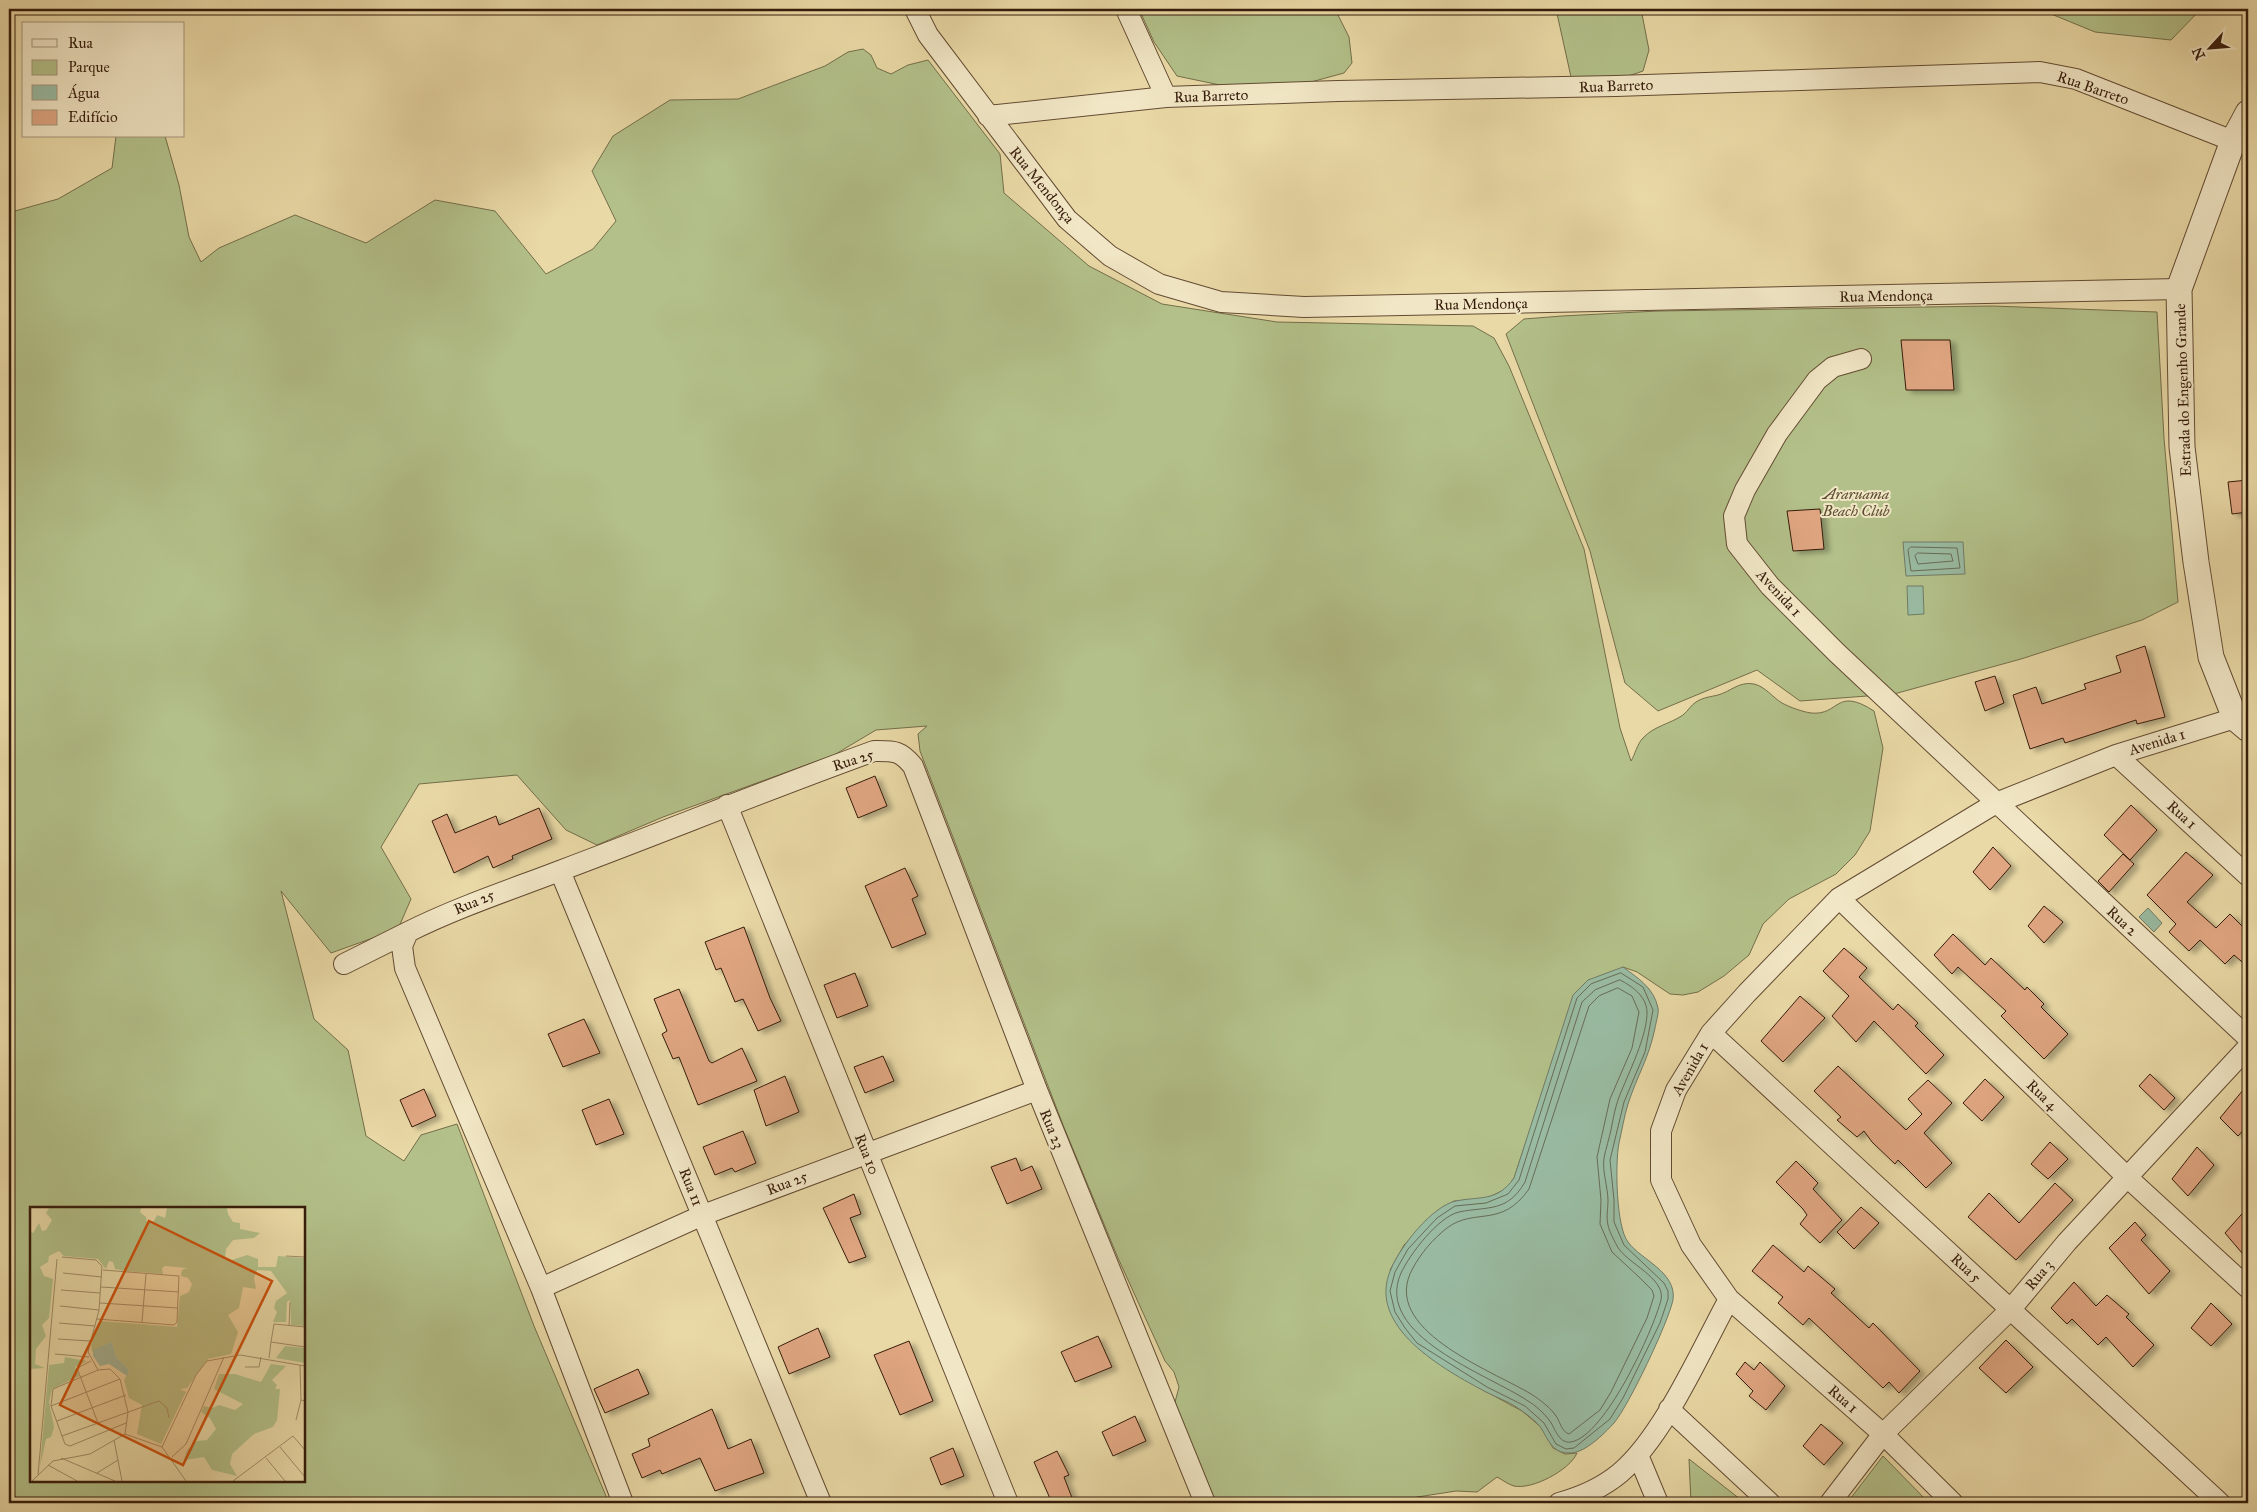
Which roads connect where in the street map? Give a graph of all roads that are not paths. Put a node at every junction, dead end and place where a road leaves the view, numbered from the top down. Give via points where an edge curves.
1 (915, 9) edge
2 (1126, 9) edge
3 (1166, 97) junction
4 (2248, 113) edge
5 (988, 116) junction
6 (2233, 141) junction
7 (2179, 289) junction
8 (1861, 359) dead end
9 (2242, 723) edge
10 (903, 754) joint
11 (2116, 755) junction
12 (1996, 803) junction
13 (727, 805) junction
14 (560, 871) junction
15 (2248, 876) edge
16 (1839, 898) junction
17 (408, 932) junction
18 (344, 964) dead end
19 (1711, 1034) junction
20 (2248, 1038) edge
21 (2248, 1047) edge
22 (1037, 1090) junction
23 (866, 1154) junction
24 (2127, 1177) junction
25 (703, 1215) junction
26 (541, 1288) junction
27 (2248, 1288) edge
28 (1729, 1299) junction
29 (2011, 1309) junction
30 (1670, 1409) junction
31 (1883, 1434) junction
32 (1638, 1455) junction
33 (623, 1503) edge
34 (821, 1503) edge
35 (1008, 1503) edge
36 (1205, 1503) edge
37 (1559, 1503) edge
38 (1658, 1503) edge
39 (1770, 1503) edge
40 (1830, 1503) edge
41 (1953, 1503) edge
42 (2220, 1503) edge

1 - 5 street, Rua Mendonça via 928,35
2 - 3 street
3 - 5 street, Rua Barreto
3 - 6 street, Rua Barreto via 2040,72 2076,79
4 - 6 street, Estrada do Engenho Grande
5 - 7 street, Rua Mendonça via 1067,219 1110,256 1159,284 1221,302 1304,307
6 - 7 street, Estrada do Engenho Grande
7 - 9 street, Estrada do Engenho Grande via 2182,447 2196,562 2211,657
8 - 12 street, Avenida 1 via 1833,367 1817,380 1777,434 1734,516 1737,544 1770,586 1837,653
9 - 11 street, Avenida 1
10 - 13 street, Rua 25 via 874,751
10 - 22 street, Rua 23 via 913,766
11 - 12 street, Avenida 1
11 - 15 street, Rua 1
12 - 16 street, Avenida 1
12 - 20 street, Rua 2
13 - 14 street, Rua 25
13 - 23 street, Rua 10
14 - 17 street, Rua 25 via 494,894
14 - 25 street, Rua 11
16 - 19 street, Avenida 1
16 - 24 street, Rua 4
17 - 18 street, Rua 25
17 - 26 street via 402,946 405,968
19 - 28 street, Avenida 1 via 1676,1090 1661,1131 1661,1180 1691,1245
19 - 29 street, Rua 5
21 - 24 street, Rua 3
22 - 23 street, Rua 25
22 - 36 street, Rua 23
23 - 25 street, Rua 25
23 - 35 street, Rua 10
24 - 27 street, Rua 4
24 - 29 street, Rua 3
25 - 26 street, Rua 25
25 - 34 street, Rua 11
26 - 33 street
28 - 30 street
28 - 31 street, Rua 1
29 - 31 street, Rua 3
29 - 42 street, Rua 5
30 - 32 street
30 - 39 street
31 - 40 street, Rua 3
31 - 41 street, Rua 1
32 - 37 street via 1599,1487
32 - 38 street

